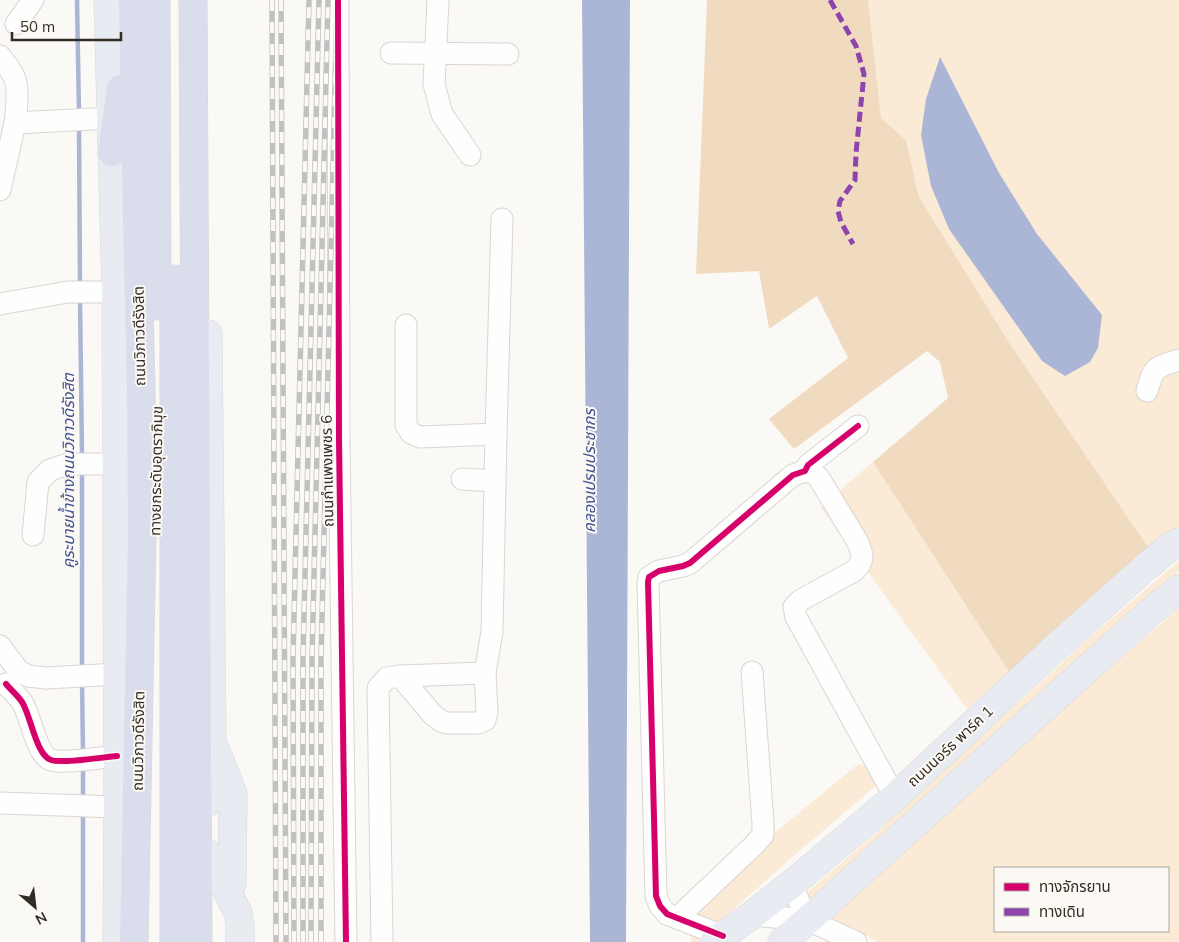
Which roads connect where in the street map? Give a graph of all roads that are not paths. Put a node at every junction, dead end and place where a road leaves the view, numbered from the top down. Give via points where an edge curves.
1 (33, 0) edge
2 (133, 0) edge
3 (338, 0) edge
4 (438, 0) edge
5 (192, 1) edge
6 (16, 24) dead end
7 (391, 53) dead end
8 (436, 54) junction
9 (508, 54) dead end
10 (0, 56) edge
11 (101, 119) junction
12 (15, 123) junction
13 (207, 136) joint
14 (112, 152) junction
15 (470, 155) dead end
16 (0, 190) edge
17 (502, 219) dead end
18 (103, 292) junction
19 (0, 304) edge
20 (406, 325) dead end
21 (1179, 360) edge
22 (1147, 392) dead end
23 (858, 426) dead end
24 (496, 434) junction
25 (104, 464) junction
26 (805, 471) junction
27 (462, 479) dead end
28 (495, 482) junction
29 (33, 535) dead end
30 (1179, 542) edge
31 (1179, 589) edge
32 (0, 646) edge
33 (752, 672) dead end
34 (485, 673) junction
35 (106, 674) junction
36 (400, 676) junction
37 (6, 684) dead end
38 (212, 739) junction
39 (107, 757) junction
40 (895, 797) junction
41 (1, 802) edge
42 (106, 806) junction
43 (208, 854) junction
44 (232, 883) dead end
45 (793, 883) junction
46 (752, 915) junction
47 (677, 918) junction
48 (808, 920) junction
49 (719, 939) edge
50 (117, 942) edge
51 (134, 942) edge
52 (148, 942) edge
53 (174, 942) edge
54 (198, 942) edge
55 (208, 942) edge
56 (240, 942) edge
57 (346, 942) edge
58 (382, 942) edge
59 (782, 942) edge
60 (856, 942) edge

1 - 6 street
2 - 11 main road, ถนนวิภาวดีรังสิต
2 - 14 highway
2 - 51 highway, ถนนวิภาวดีรังสิต via 142,526
2 - 52 highway, ทางยกระดับอุตราภิมุข via 158,388
3 - 57 street, ถนนกำแพงเพชร 6 via 339,430
4 - 8 street
5 - 13 highway
5 - 53 highway, ทางยกระดับอุตราภิมุข via 173,676
5 - 54 highway
7 - 8 street
8 - 9 street
8 - 15 street via 434,84 442,114
10 - 12 street via 16,82
11 - 12 street
11 - 14 main road, ถนนวิภาวดีรังสิต
12 - 16 street
13 - 38 main road
14 - 18 main road, ถนนวิภาวดีรังสิต
17 - 24 street
18 - 19 street via 68,292
18 - 25 main road, ถนนวิภาวดีรังสิต
20 - 24 street via 406,425 411,433 420,437
21 - 22 street via 1152,373
23 - 26 street via 808,465
24 - 28 street
25 - 29 street via 68,464 50,470 38,482
25 - 35 main road, ถนนวิภาวดีรังสิต
26 - 40 street via 819,478 857,541 862,560 854,571 801,600 794,607 796,617
26 - 47 street via 793,475 690,563 649,577 656,896 667,914
27 - 28 street
28 - 34 street via 492,632
30 - 40 main road, ถนนนอร์ธ พาร์ค 1 via 1077,628
31 - 48 main road
32 - 35 street via 18,670 28,676
33 - 47 street via 763,835
34 - 36 street
34 - 36 street via 487,712 485,720 478,724 441,721
35 - 39 main road, ถนนวิภาวดีรังสิต
36 - 58 street via 387,678 378,688
37 - 39 street via 22,702 43,754 51,760
38 - 43 main road
38 - 44 main road via 232,794
39 - 42 main road, ถนนวิภาวดีรังสิต
40 - 45 main road, ถนนนอร์ธ พาร์ค 1
41 - 42 street
42 - 50 main road, ถนนวิภาวดีรังสิต
43 - 55 main road
43 - 56 main road via 238,914
45 - 46 main road, ถนนนอร์ธ พาร์ค 1
45 - 48 street
46 - 48 street
46 - 49 main road, ถนนนอร์ธ พาร์ค 1
47 - 49 street
48 - 59 main road
48 - 60 street

